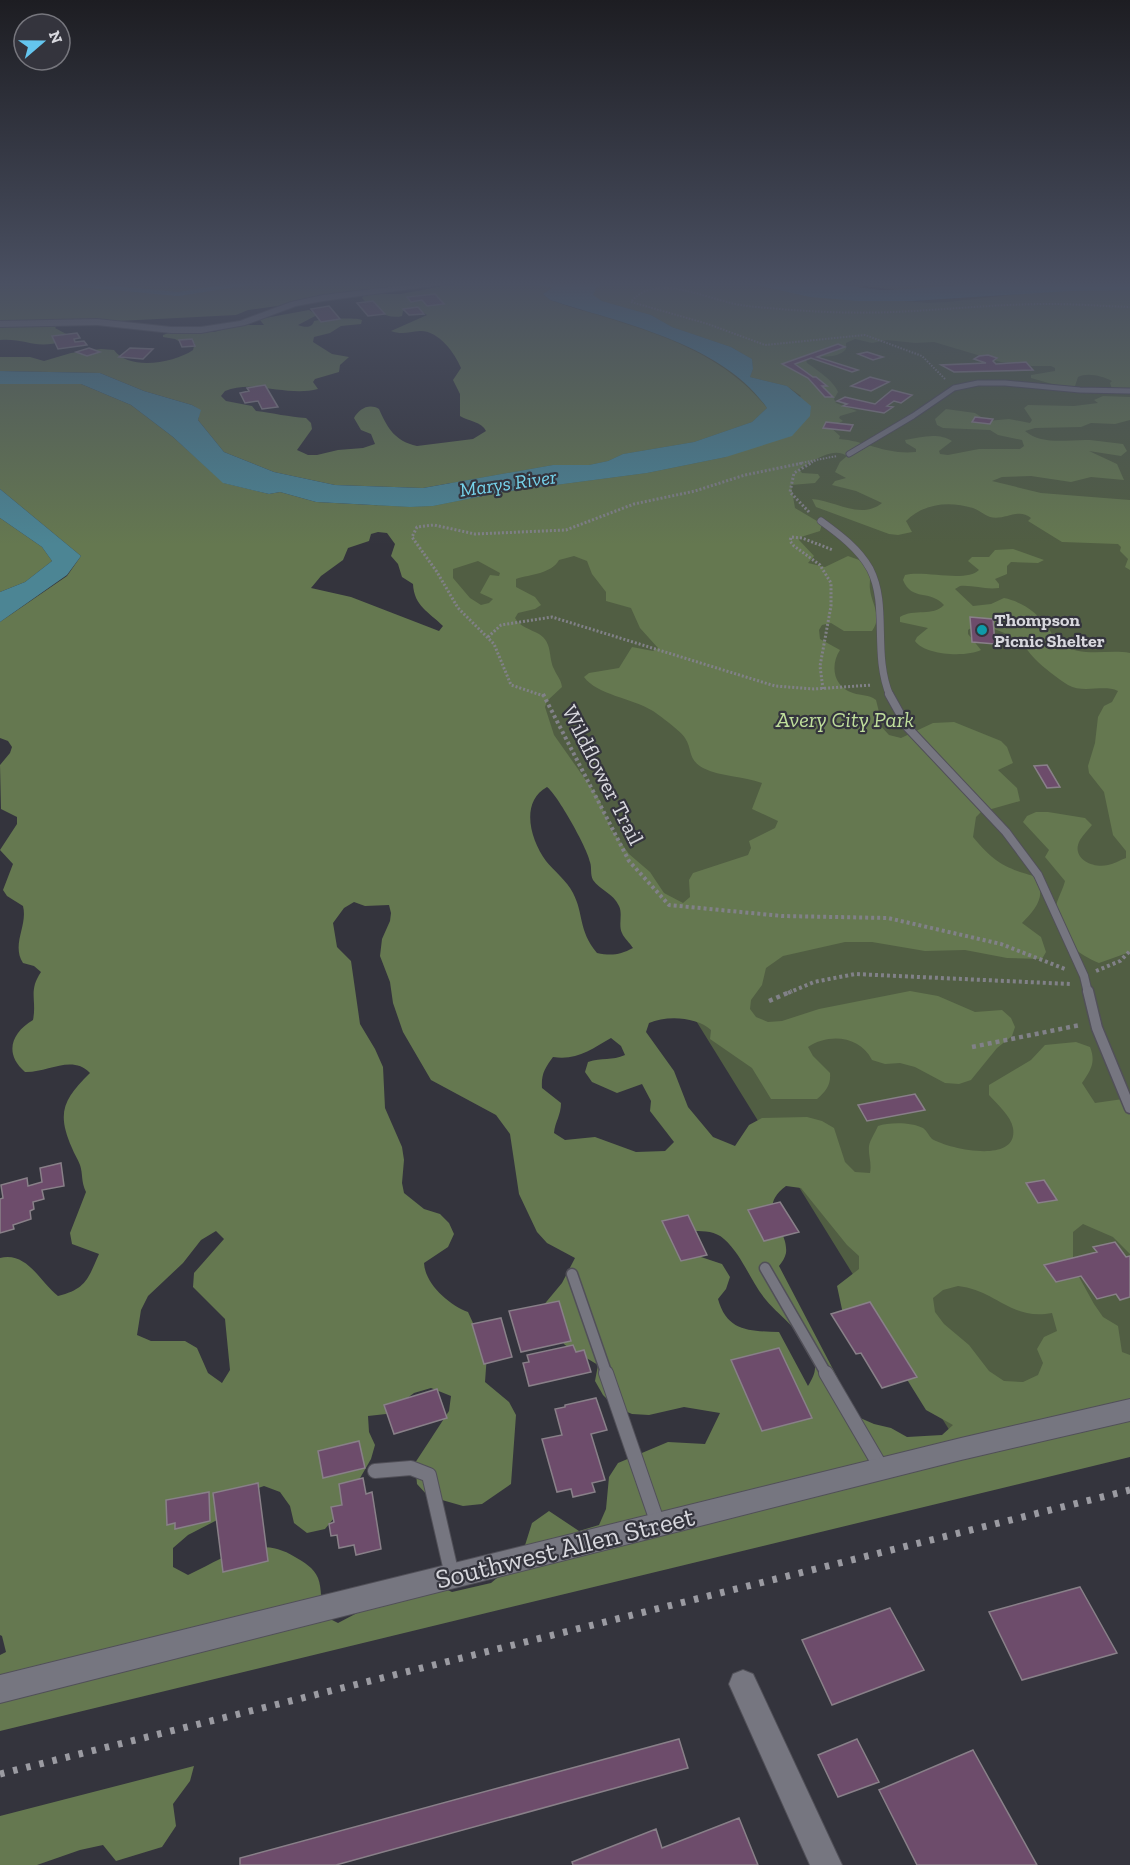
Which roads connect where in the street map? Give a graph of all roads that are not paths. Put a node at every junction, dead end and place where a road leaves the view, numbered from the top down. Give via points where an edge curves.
1 (1130, 391) edge
2 (849, 454) road end
3 (821, 521) road end
4 (1130, 1108) edge
5 (765, 1268) dead end
6 (572, 1274) dead end
7 (1130, 1410) edge
8 (882, 1469) junction
9 (375, 1471) dead end
10 (658, 1525) junction
11 (452, 1576) junction
12 (742, 1684) dead end
13 (0, 1689) edge
14 (826, 1865) edge

1 - 2 lane via 1005,383 954,388
3 - 4 lane via 853,548 870,568 877,585 879,646 885,685 893,706 908,728 1020,849 1038,875 1084,976 1096,1023
5 - 8 lane
6 - 10 lane
7 - 8 street, Southwest Allen Street
8 - 10 street, Southwest Allen Street
9 - 11 lane via 412,1468 429,1475
10 - 11 street, Southwest Allen Street
11 - 13 street, Southwest Allen Street
12 - 14 street

